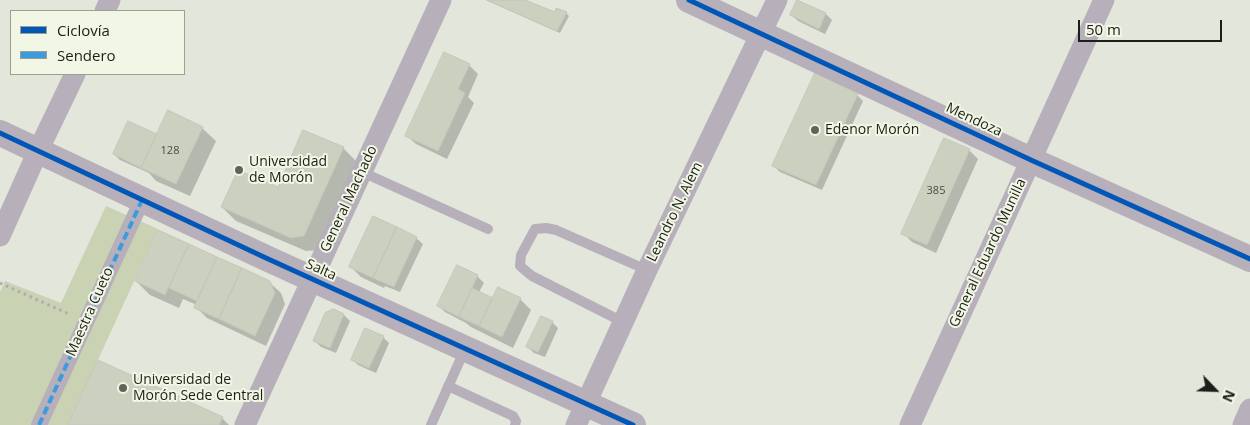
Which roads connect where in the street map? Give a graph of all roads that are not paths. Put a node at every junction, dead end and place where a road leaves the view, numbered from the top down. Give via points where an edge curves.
1 (441, 0) edge
2 (689, 0) edge
3 (777, 0) edge
4 (1104, 0) edge
5 (762, 34) junction
6 (75, 75) edge
7 (0, 133) edge
8 (38, 151) junction
9 (1031, 160) junction
10 (362, 172) junction
11 (142, 200) junction
12 (488, 229) dead end
13 (0, 236) edge
14 (1250, 259) edge
15 (648, 270) junction
16 (312, 278) junction
17 (623, 322) junction
18 (465, 348) junction
19 (448, 386) junction
20 (1250, 409) edge
21 (580, 414) edge
22 (39, 425) edge
23 (245, 425) edge
24 (431, 425) edge
25 (515, 425) edge
26 (633, 425) edge
27 (910, 425) edge
28 (1243, 425) edge

1 - 10 street, General Machado
2 - 5 street, Mendoza
3 - 5 street, Leandro N. Alem
4 - 9 street, General Eduardo Munilla
5 - 9 street, Mendoza
5 - 15 street, Leandro N. Alem
6 - 8 street
7 - 8 street, Salta
8 - 11 street, Salta
8 - 13 street
9 - 14 street, Mendoza
9 - 27 street, General Eduardo Munilla
10 - 12 lane
10 - 16 street, General Machado
11 - 16 street, Salta
11 - 22 street, Maestra Cueto
15 - 17 street, Leandro N. Alem
15 - 17 lane via 546,228 535,229 521,255 520,266 532,276
16 - 18 street, Salta
16 - 23 street, General Machado
17 - 21 street, Leandro N. Alem
18 - 19 lane
18 - 21 street, Salta
19 - 24 lane
19 - 25 lane via 513,416
20 - 28 street
21 - 26 street, Salta

